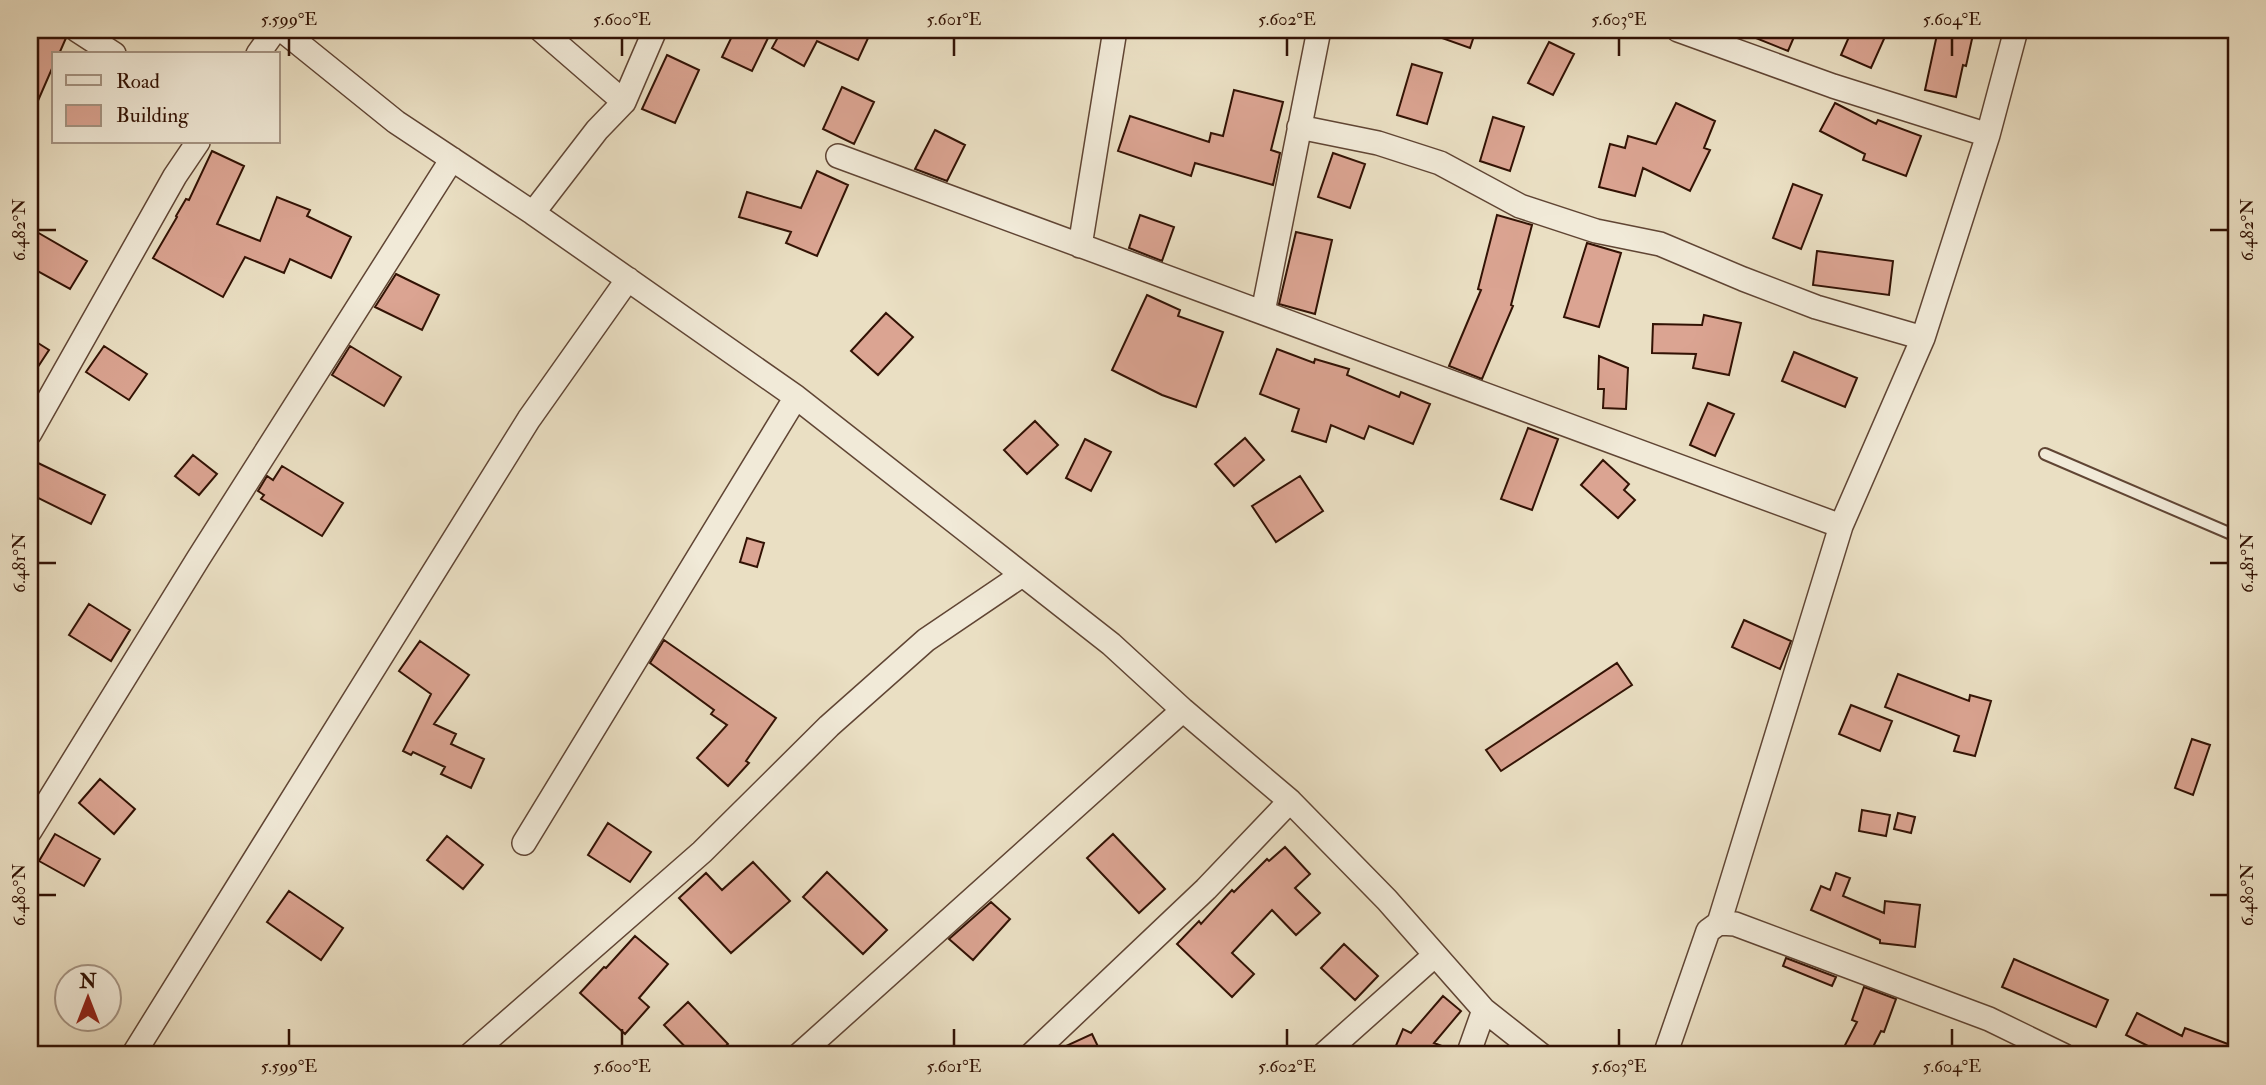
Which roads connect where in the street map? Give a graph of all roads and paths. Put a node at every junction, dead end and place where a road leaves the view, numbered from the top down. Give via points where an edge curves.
1 (77, 30) edge
2 (275, 30) edge
3 (282, 30) edge
4 (541, 30) edge
5 (655, 30) edge
6 (1115, 30) edge
7 (1319, 30) edge
8 (1678, 30) edge
9 (2017, 30) edge
10 (111, 52) edge
11 (259, 52) edge
12 (624, 102) junction
13 (1299, 127) junction
14 (1988, 135) junction
15 (197, 144) edge
16 (838, 156) dead end
17 (452, 159) junction
18 (533, 213) junction
19 (1080, 246) junction
20 (628, 279) junction
21 (1263, 312) junction
22 (1923, 338) junction
23 (796, 397) junction
24 (30, 433) edge
25 (2045, 454) dead end
26 (1841, 526) junction
27 (2236, 536) edge
28 (1022, 575) junction
29 (1183, 710) junction
30 (1290, 801) junction
31 (30, 831) edge
32 (524, 843) dead end
33 (1719, 923) junction
34 (1435, 955) junction
35 (1484, 1010) junction
36 (133, 1055) edge
37 (470, 1055) edge
38 (799, 1055) edge
39 (1031, 1055) edge
40 (1323, 1055) edge
41 (1468, 1055) edge
42 (1541, 1055) edge
43 (1665, 1055) edge
44 (2063, 1055) edge

1 - 10 street
2 - 11 street
3 - 17 street
4 - 12 street
5 - 12 street
6 - 19 street
7 - 13 street
8 - 14 street
9 - 14 street
12 - 18 street
13 - 21 street
13 - 22 street via 1378,143 1440,163 1520,206 1595,231 1660,244 1816,307
14 - 22 street
15 - 24 street
16 - 19 street
17 - 18 street
17 - 31 street
18 - 20 street
19 - 21 street
20 - 23 street
20 - 36 street via 530,419
21 - 26 street
22 - 26 street
23 - 28 street
23 - 32 street
25 - 27 lane
26 - 33 street
28 - 29 street via 1111,645
28 - 37 street via 926,640 829,726 702,852
29 - 30 street
29 - 38 street
30 - 34 street
30 - 39 street via 1206,889
33 - 43 street via 1708,931
33 - 44 street via 1735,924 1989,1019
34 - 35 street
34 - 40 street
35 - 41 street
35 - 42 street

